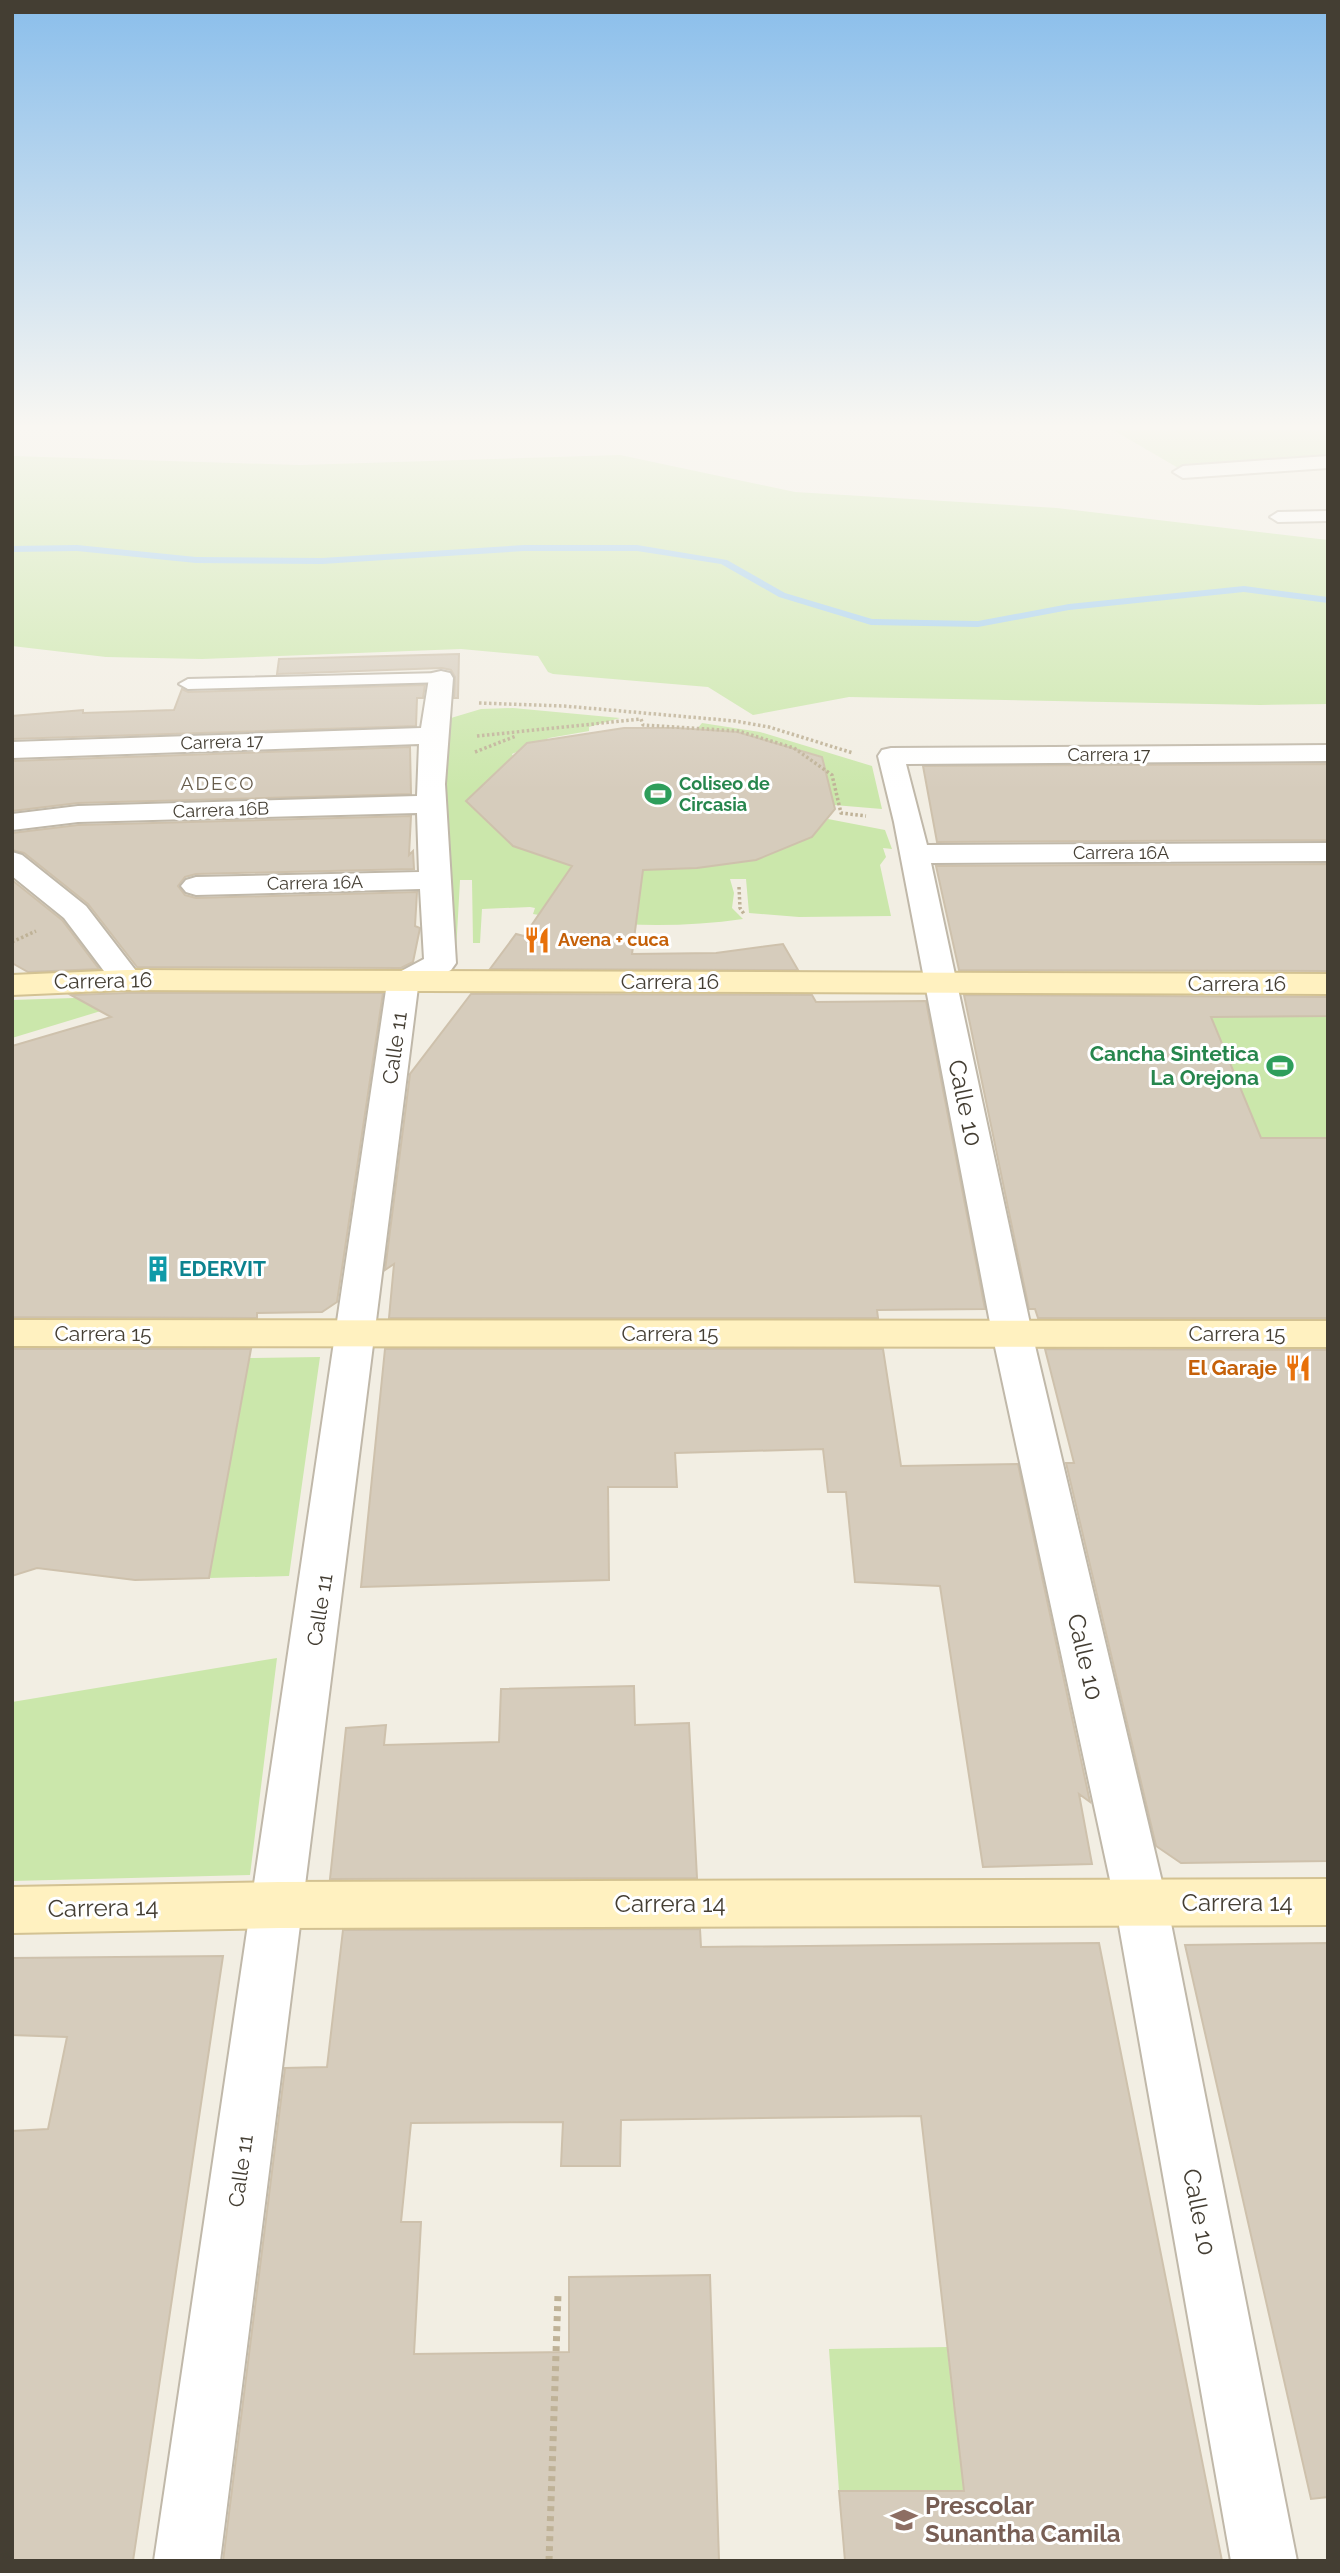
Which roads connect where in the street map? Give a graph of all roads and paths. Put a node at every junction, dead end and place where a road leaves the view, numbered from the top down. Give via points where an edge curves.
1 (188, 684) dead end
2 (439, 690) junction
3 (432, 736) junction
4 (12, 750) edge
5 (1328, 753) edge
6 (891, 757) junction
7 (430, 804) junction
8 (12, 822) edge
9 (911, 838) junction
10 (1328, 852) edge
11 (12, 861) edge
12 (434, 880) junction
13 (196, 886) dead end
14 (739, 887) dead end
15 (744, 914) dead end
16 (127, 980) junction
17 (940, 982) junction
18 (404, 983) junction
19 (1328, 984) edge
20 (12, 985) edge
21 (12, 1333) edge
22 (1012, 1333) junction
23 (1328, 1334) edge
24 (356, 1335) junction
25 (1328, 1902) edge
26 (1140, 1903) junction
27 (279, 1905) junction
28 (12, 1910) edge
29 (558, 2294) dead end
30 (187, 2561) edge
31 (548, 2561) edge
32 (1264, 2561) edge

1 - 2 lane
2 - 3 street, Calle 11
2 - 6 path via 724,719 769,727 828,748
3 - 4 street, Carrera 17
3 - 7 street, Calle 11
3 - 9 path via 509,734 641,719 643,725 738,731 794,748 832,775 841,813
5 - 6 street, Carrera 17
6 - 9 street, Calle 10
7 - 8 street, Carrera 16B via 78,814
7 - 12 street, Calle 11
9 - 10 street, Carrera 16A
9 - 17 street, Calle 10
11 - 16 street via 75,912
12 - 13 street, Carrera 16A
12 - 18 street, Calle 11 via 440,963
14 - 15 path
16 - 18 main road, Carrera 16
16 - 20 main road, Carrera 16
17 - 18 main road, Carrera 16
17 - 19 main road, Carrera 16
17 - 22 street, Calle 10
18 - 24 street, Calle 11
21 - 24 main road, Carrera 15
22 - 23 main road, Carrera 15
22 - 24 main road, Carrera 15
22 - 26 street, Calle 10
24 - 27 street, Calle 11
25 - 26 main road, Carrera 14
26 - 27 main road, Carrera 14
26 - 32 street, Calle 10
27 - 28 main road, Carrera 14
27 - 30 street, Calle 11
29 - 31 path

